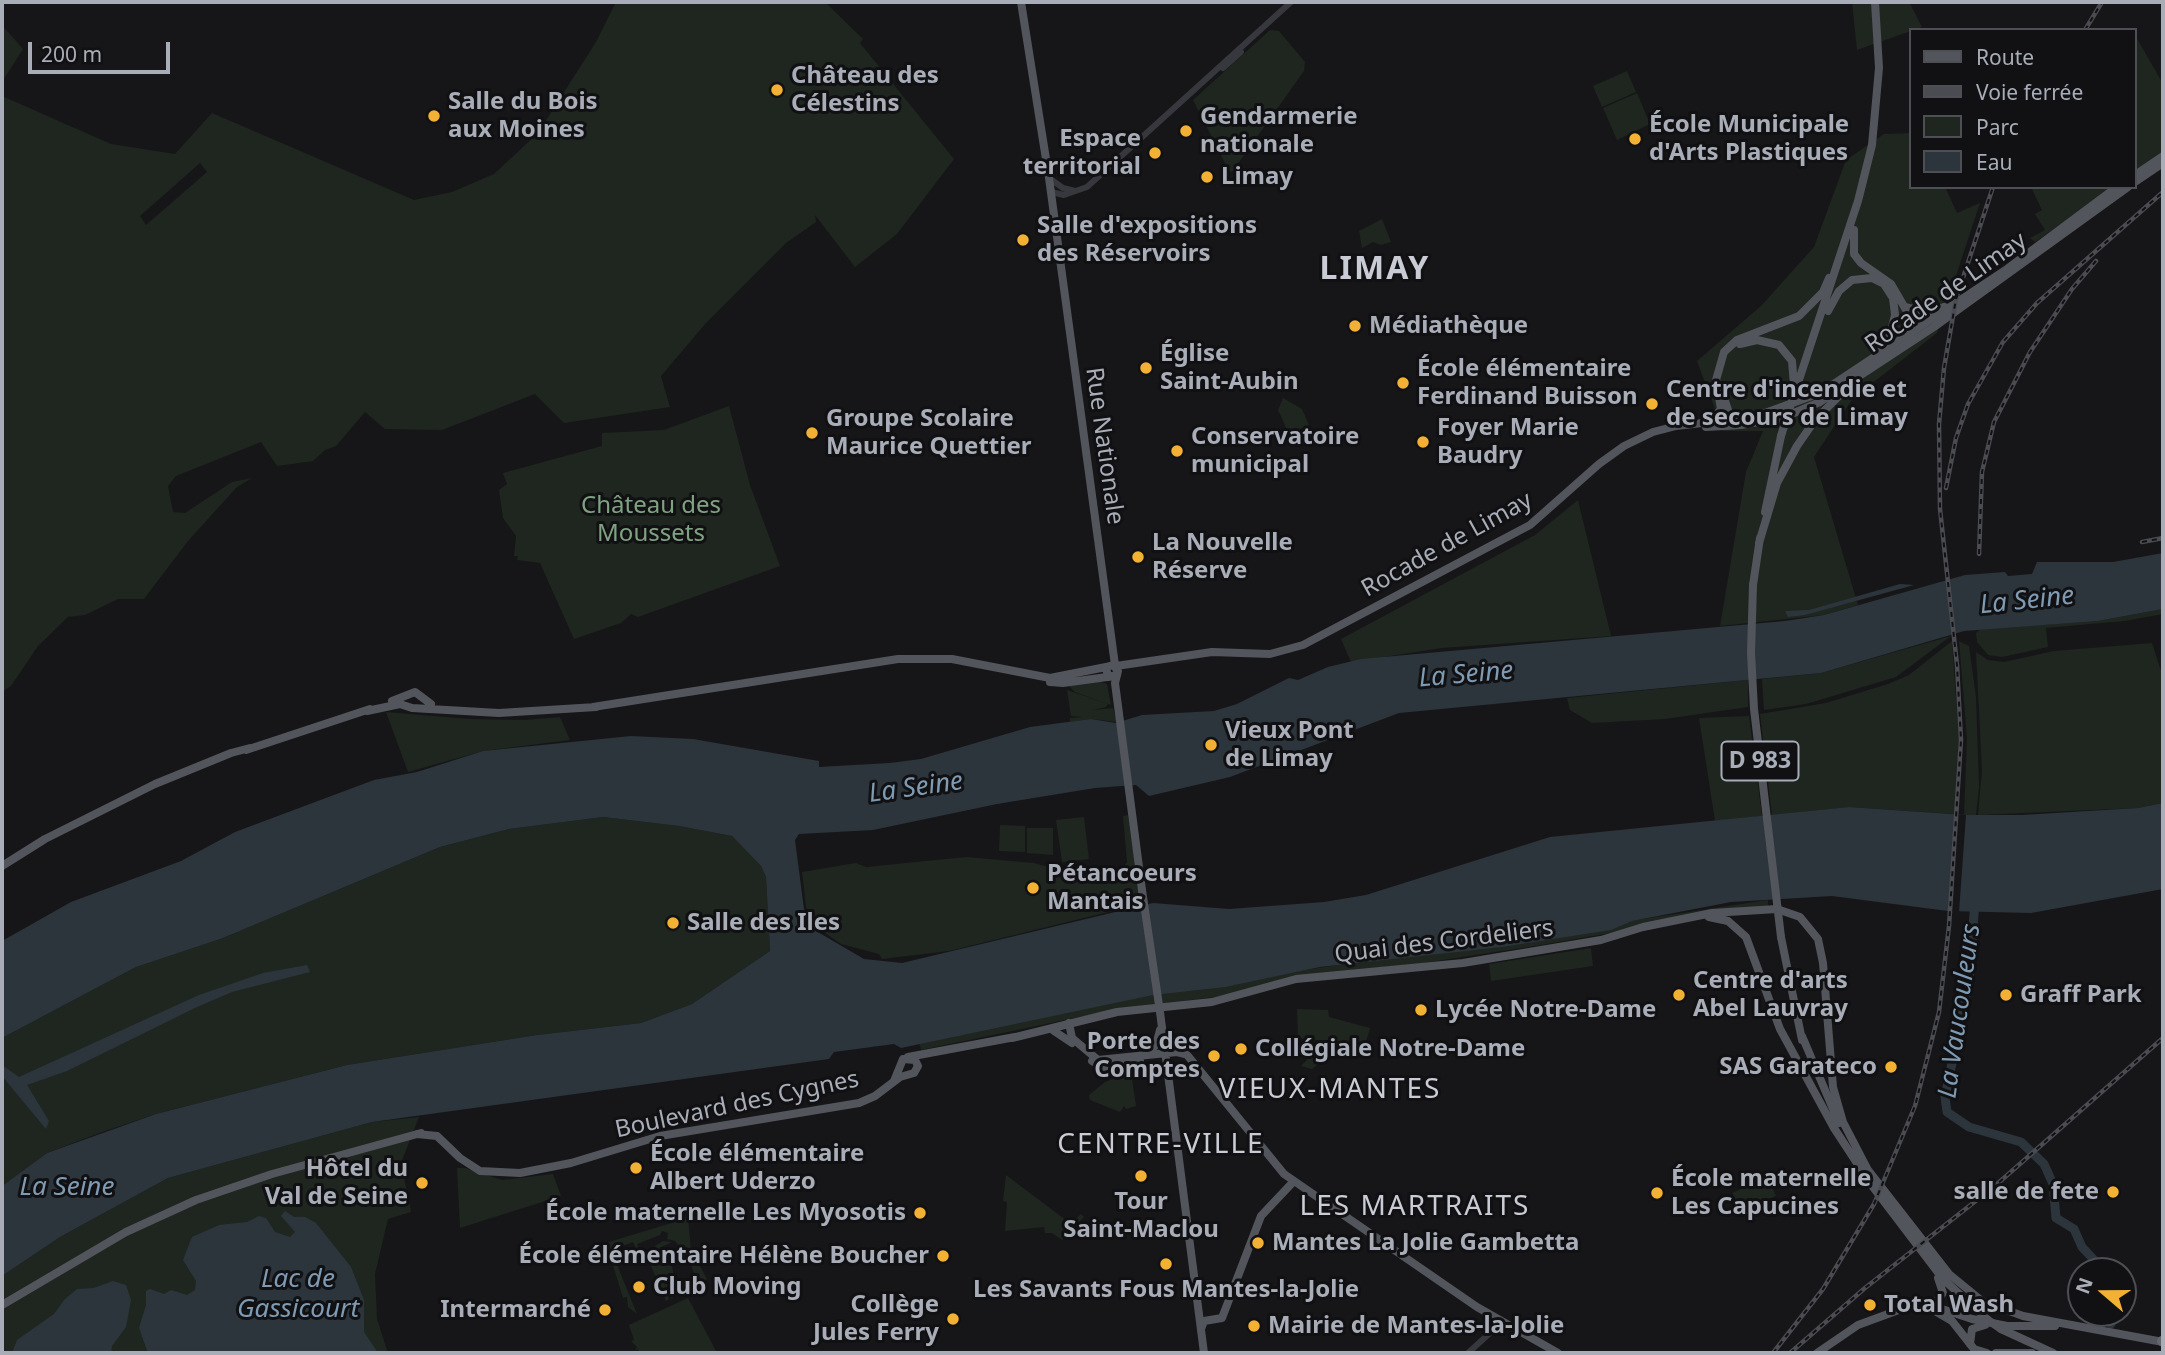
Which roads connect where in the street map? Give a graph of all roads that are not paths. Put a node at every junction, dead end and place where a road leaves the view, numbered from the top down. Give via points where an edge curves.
1 (1023, 2) edge
2 (1291, 2) edge
3 (1297, 2) edge
4 (1875, 2) edge
5 (1158, 123) junction
6 (2163, 156) edge
7 (2163, 163) edge
8 (2137, 174) edge
9 (1049, 178) junction
10 (2137, 181) edge
11 (2114, 189) edge
12 (2125, 189) edge
13 (1051, 192) junction
14 (1064, 192) junction
15 (1858, 201) junction
16 (1054, 214) junction
17 (1847, 234) junction
18 (1965, 297) junction
19 (1906, 306) junction
20 (1911, 334) junction
21 (1811, 347) junction
22 (1897, 351) junction
23 (1883, 361) junction
24 (1847, 377) junction
25 (1789, 404) junction
26 (1726, 419) junction
27 (1616, 452) junction
28 (1759, 543) junction
29 (1112, 671) junction
30 (408, 694) junction
31 (421, 698) junction
32 (413, 706) junction
33 (456, 710) junction
34 (367, 711) junction
35 (2, 866) edge
36 (1696, 916) junction
37 (1161, 1018) junction
38 (1067, 1025) junction
39 (1054, 1031) junction
40 (1802, 1036) junction
41 (1012, 1038) junction
42 (1067, 1038) junction
43 (1168, 1039) junction
44 (928, 1052) junction
45 (1168, 1054) junction
46 (1186, 1054) junction
47 (1146, 1055) junction
48 (908, 1057) junction
49 (918, 1064) junction
50 (904, 1071) junction
51 (1839, 1134) junction
52 (1869, 1172) junction
53 (1294, 1181) junction
54 (1930, 1263) junction
55 (2, 1305) edge
56 (1932, 1306) junction
57 (1890, 1312) junction
58 (1201, 1322) junction
59 (1502, 1322) junction
60 (2067, 1325) edge
61 (2075, 1327) joint
62 (2004, 1328) junction
63 (2163, 1342) edge
64 (1970, 1344) junction
65 (1204, 1353) edge
66 (1468, 1353) edge
67 (1558, 1353) edge
68 (1817, 1353) edge
69 (1987, 1353) edge
70 (1996, 1353) edge
71 (2032, 1353) edge
72 (2053, 1353) edge

1 - 9 main road, Rue Nationale
2 - 5 street
3 - 5 street
4 - 15 main road, D 983 via 1879,39 1876,111
5 - 14 street via 1078,192
6 - 8 main road
7 - 10 main road
9 - 13 main road, Rue Nationale
9 - 14 street
11 - 18 main road, Rocade de Limay
12 - 22 main road, Rocade de Limay
13 - 14 street
13 - 16 main road, Rue Nationale
14 - 16 street
15 - 17 main road, D 983
15 - 19 main road via 1854,254 1891,284
16 - 29 main road, Rue Nationale
17 - 21 main road, D 983
17 - 26 main road via 1823,292 1809,308 1790,321 1737,340 1724,352 1716,380
18 - 19 main road via 1928,313
18 - 20 main road, Rocade de Limay
19 - 20 main road
20 - 22 main road
20 - 24 main road, Rocade de Limay
21 - 24 main road via 1843,286 1865,277 1884,284 1894,303 1890,335 1883,348
21 - 25 main road, D 983
22 - 23 main road, Rocade de Limay
23 - 26 main road, Rocade de Limay via 1799,413
23 - 28 main road via 1830,403 1804,435 1777,484
24 - 25 main road, Rocade de Limay
25 - 26 main road
25 - 26 main road via 1795,375 1789,356 1773,342 1751,340 1733,349 1723,368
25 - 28 main road, D 983, bridge
26 - 27 main road, Rocade de Limay via 1680,429
26 - 27 main road, Rocade de Limay via 1653,432
27 - 29 main road, Rocade de Limay via 1509,538 1303,645 1259,654 1212,652
28 - 40 main road, D 983, bridge via 1751,653 1754,709 1781,937
29 - 33 main road, Rocade de Limay via 1060,678 939,658 874,663 593,706 525,713
29 - 37 main road, Rue Nationale, bridge
30 - 31 main road via 415,692
30 - 32 main road
30 - 34 main road
31 - 32 main road
31 - 33 main road
32 - 33 main road
32 - 34 main road via 398,704
34 - 35 main road via 155,784 71,825
36 - 38 main road, Quai des Cordeliers via 1601,940 1440,965 1296,979 1206,1003 1173,1004
36 - 51 main road via 1728,921 1746,937 1780,1029
36 - 52 main road, Quai des Cordeliers via 1787,911 1806,922 1818,939 1834,1095
37 - 43 main road
37 - 45 main road
37 - 47 main road via 1156,1045
38 - 39 main road, Quai des Cordeliers
38 - 41 main road, Quai des Cordeliers
38 - 42 main road
38 - 47 main road via 1074,1040 1098,1060
39 - 41 main road, Quai des Cordeliers
39 - 42 main road
40 - 51 main road, D 983
40 - 52 main road, D 983 via 1841,1127
41 - 44 main road
42 - 45 main road via 1103,1067
43 - 45 main road
43 - 46 main road
44 - 48 main road
44 - 49 main road
45 - 46 main road
45 - 47 main road
45 - 58 main road
46 - 53 main road via 1278,1169
48 - 49 main road
48 - 50 main road via 902,1062
49 - 50 main road via 915,1072
50 - 55 main road, Boulevard des Cygnes via 875,1096 853,1105 660,1136 555,1167 502,1173 473,1162 439,1133 417,1134 196,1200 102,1245
51 - 54 main road, D 983
52 - 60 main road, D 983 via 1964,1289 2001,1309
53 - 58 main road via 1261,1216 1222,1318
53 - 59 main road
54 - 56 main road via 1943,1289 1941,1299
54 - 62 main road, D 983, bridge via 1963,1301
56 - 57 main road
56 - 62 main road
57 - 64 main road via 1935,1311 1952,1321
57 - 68 main road via 1858,1325
58 - 65 main road
59 - 66 street
59 - 67 main road
61 - 62 main road
61 - 63 main road, D 983
62 - 64 main road via 1976,1326
62 - 72 main road, D 983
64 - 69 main road
70 - 71 main road

